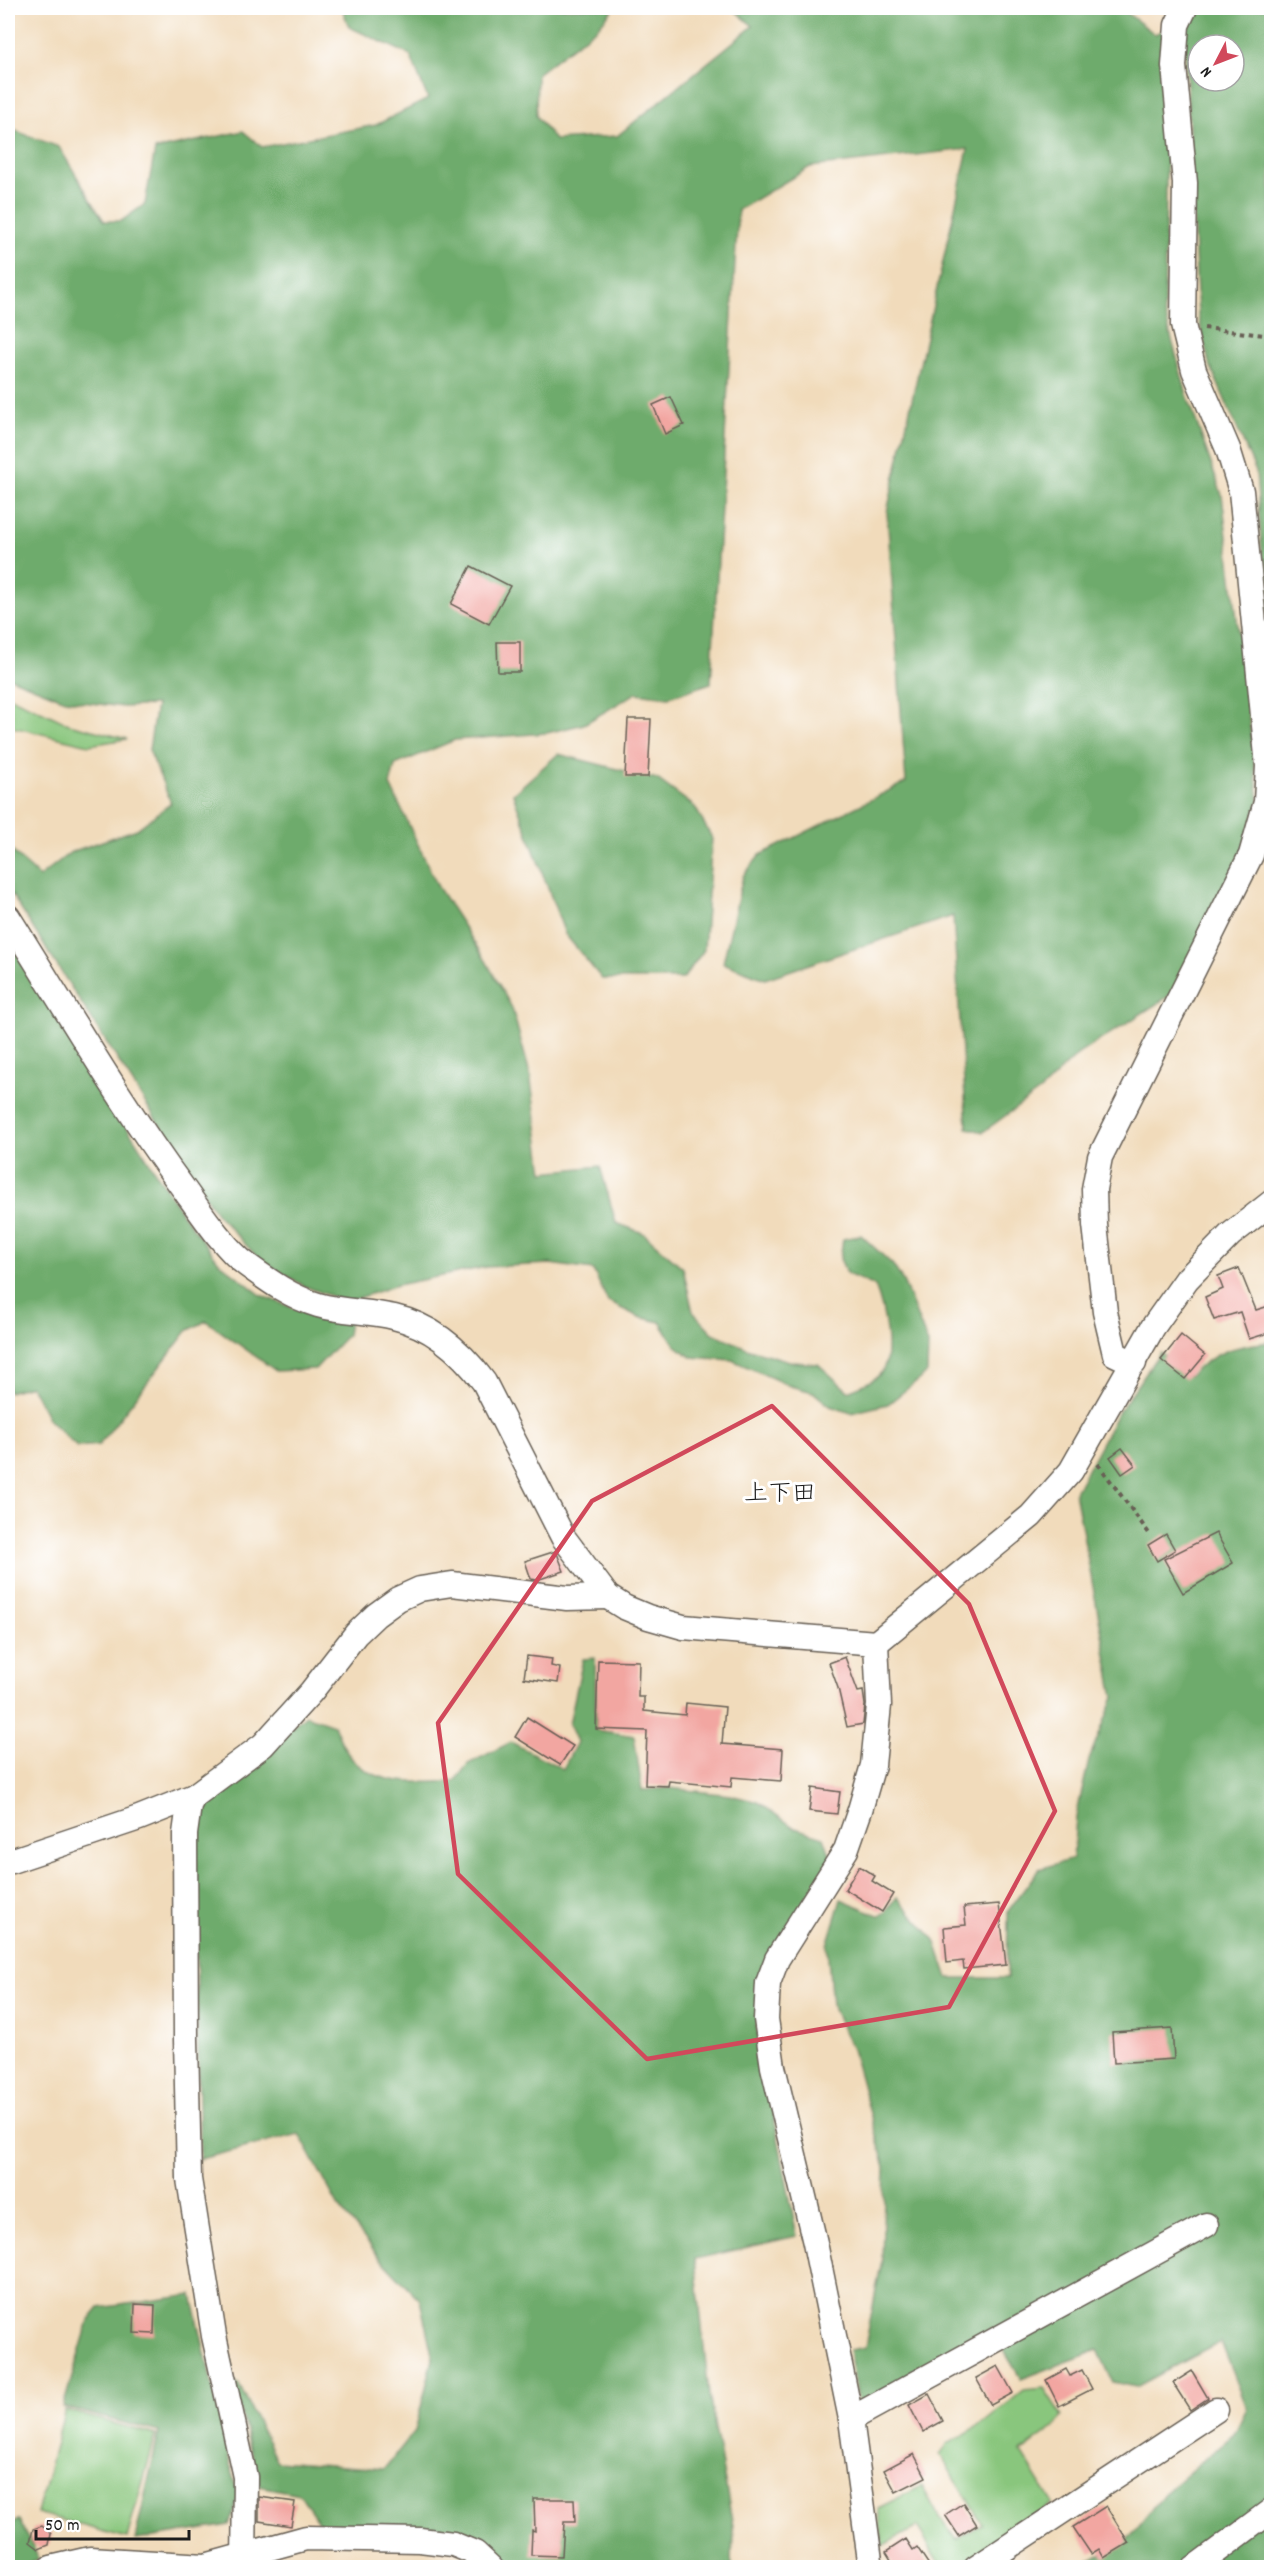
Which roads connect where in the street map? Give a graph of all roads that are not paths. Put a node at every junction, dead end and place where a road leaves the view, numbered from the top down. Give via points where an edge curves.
1 (1185, 8) edge
2 (8, 917) edge
3 (1272, 1202) edge
4 (1134, 1364) junction
5 (608, 1597) junction
6 (876, 1643) junction
7 (194, 1796) junction
8 (8, 1862) edge
9 (1206, 2225) dead end
10 (1216, 2410) dead end
11 (851, 2419) junction
12 (1272, 2510) edge
13 (244, 2561) edge
14 (51, 2568) edge
15 (491, 2568) edge
16 (871, 2568) edge
17 (976, 2568) edge
18 (1194, 2568) edge

1 - 4 street via 1177,25 1174,66 1185,183 1183,325 1194,370 1228,449 1241,491 1268,766 1266,802 1251,855 1100,1157 1094,1189 1095,1225 1105,1312 1116,1353
2 - 5 street via 149,1142 244,1263 286,1293 319,1305 394,1317 420,1325 448,1342 484,1382 563,1537
3 - 4 street via 1230,1235 1186,1279 1153,1327
4 - 6 street via 1071,1472 1031,1515
5 - 6 street via 648,1617 683,1627
5 - 7 street via 567,1598 452,1584 420,1589 398,1599 356,1634 263,1745
6 - 11 street via 879,1705 873,1765 860,1810 846,1850 777,1959 768,1983 766,2019 773,2067 816,2243
7 - 8 street
7 - 13 street via 185,1834 189,2179 214,2336 245,2477
9 - 11 street
10 - 17 street
11 - 16 street
12 - 18 street
13 - 14 street via 204,2565 90,2559
13 - 15 street via 306,2538 420,2540 453,2544 476,2553

